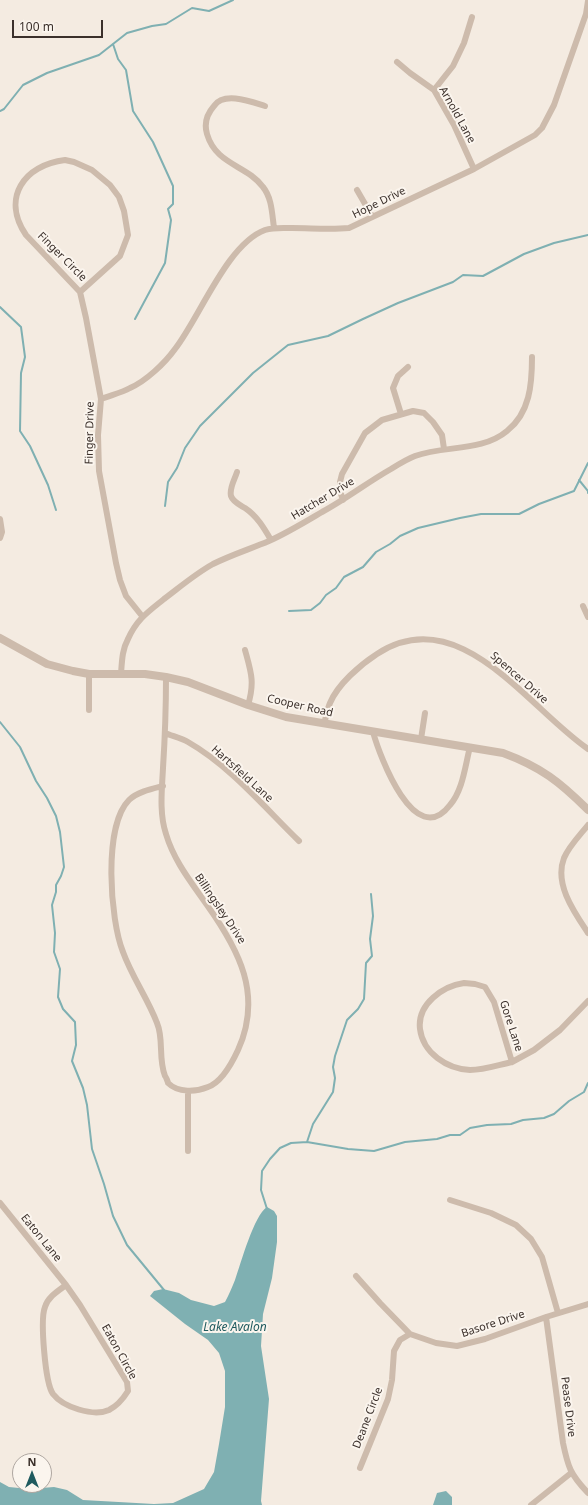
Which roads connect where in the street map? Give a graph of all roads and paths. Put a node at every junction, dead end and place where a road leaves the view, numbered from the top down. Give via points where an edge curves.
1 (588, 1) edge
2 (472, 17) dead end
3 (397, 62) dead end
4 (434, 90) junction
5 (265, 106) dead end
6 (474, 170) junction
7 (358, 190) dead end
8 (372, 216) junction
9 (274, 228) junction
10 (80, 292) junction
11 (532, 357) dead end
12 (408, 367) dead end
13 (101, 399) junction
14 (401, 414) junction
15 (444, 449) junction
16 (237, 472) dead end
17 (343, 500) junction
18 (0, 519) edge
19 (0, 538) edge
20 (271, 540) junction
21 (583, 606) dead end
22 (142, 616) junction
23 (588, 618) edge
24 (0, 638) edge
25 (245, 650) dead end
26 (89, 674) junction
27 (121, 674) junction
28 (166, 677) junction
29 (248, 705) junction
30 (89, 710) dead end
31 (425, 713) dead end
32 (324, 724) junction
33 (373, 732) junction
34 (165, 734) junction
35 (421, 739) junction
36 (588, 740) edge
37 (470, 747) junction
38 (586, 747) edge
39 (162, 786) junction
40 (588, 810) edge
41 (588, 825) edge
42 (299, 840) dead end
43 (588, 933) edge
44 (588, 1001) edge
45 (512, 1062) junction
46 (188, 1091) junction
47 (188, 1151) dead end
48 (450, 1200) dead end
49 (0, 1202) edge
50 (356, 1276) dead end
51 (66, 1286) junction
52 (588, 1304) edge
53 (558, 1313) junction
54 (546, 1317) junction
55 (410, 1334) junction
56 (360, 1468) dead end
57 (571, 1473) junction
58 (588, 1492) edge
59 (531, 1505) edge

1 - 6 street, Hope Drive via 586,14 556,98 542,128 535,135
2 - 4 street via 454,66
3 - 4 street, Arnold Lane
4 - 6 street, Arnold Lane via 454,124
5 - 9 street via 236,98 216,103 209,112 206,132 216,152 265,188 272,209
6 - 8 street, Hope Drive
7 - 8 street
8 - 9 street, Hope Drive via 349,228
9 - 13 street, Hope Drive via 254,235 238,249 175,349 153,372 130,388
10 - 10 street, Finger Circle via 120,256 128,235 124,211 119,197 110,185 92,170 74,162 58,161 41,168 20,184 16,203 17,214 26,235
10 - 13 street, Finger Drive
11 - 15 street, Hatcher Drive via 532,379 524,410 509,430 500,437 480,444
12 - 14 street via 398,376 393,388
13 - 22 street, Finger Drive via 99,471 116,563 126,596
14 - 15 street via 413,411 424,413 442,435
14 - 17 street via 382,420 365,433 342,474 340,491
15 - 17 street, Hatcher Drive via 414,456
16 - 20 street via 231,496 234,501 251,512
17 - 20 street, Hatcher Drive
18 - 19 street
20 - 22 street, Hatcher Drive via 212,565
21 - 23 street
22 - 27 street, Hatcher Drive via 124,647
24 - 26 street, Cooper Road via 47,664
25 - 29 street via 252,680
26 - 27 street, Cooper Road
26 - 30 street
27 - 28 street, Cooper Road
28 - 29 street, Cooper Road via 188,682
28 - 34 street, Billingsley Drive
29 - 32 street, Cooper Road via 286,717
31 - 35 street
32 - 33 street, Cooper Road
32 - 38 street, Spencer Drive via 330,702 340,687 370,658 389,646 411,639 433,639 467,651 487,662
33 - 35 street, Cooper Road
33 - 37 street via 382,760 402,797 416,813 426,817 440,815 451,804 461,784
34 - 39 street, Billingsley Drive
34 - 42 street, Hartsfield Lane via 186,741 208,755
35 - 37 street, Cooper Road
36 - 38 street
37 - 40 street, Cooper Road via 504,753 534,766 558,782
39 - 46 street via 130,798 119,817 114,835 112,896 122,950 158,1025 160,1062 168,1083
39 - 46 street, Billingsley Drive via 165,832 175,858 237,953 245,973 249,999 246,1030 233,1060 218,1081 209,1087
41 - 43 street via 564,858 561,874 564,891
44 - 45 street, Gore Lane via 560,1030 534,1050
45 - 45 street, Gore Lane via 494,1002 485,987 475,984 454,984 433,997 424,1009 420,1028 426,1046 439,1060 469,1070
46 - 47 street
48 - 53 street via 491,1213 516,1225 531,1239 542,1258
49 - 51 street, Eaton Lane
50 - 55 street, Basore Drive
51 - 51 street, Eaton Circle via 127,1382 128,1391 121,1401 108,1410 82,1411 70,1407 53,1393 49,1385 43,1314 50,1298
52 - 53 street, Basore Drive
53 - 54 street, Basore Drive
54 - 55 street, Basore Drive via 485,1339 457,1346 436,1343
54 - 57 street, Pease Drive via 563,1443
55 - 56 street, Deane Circle via 400,1340 394,1351 388,1399
57 - 58 street, Pease Drive
57 - 59 street

